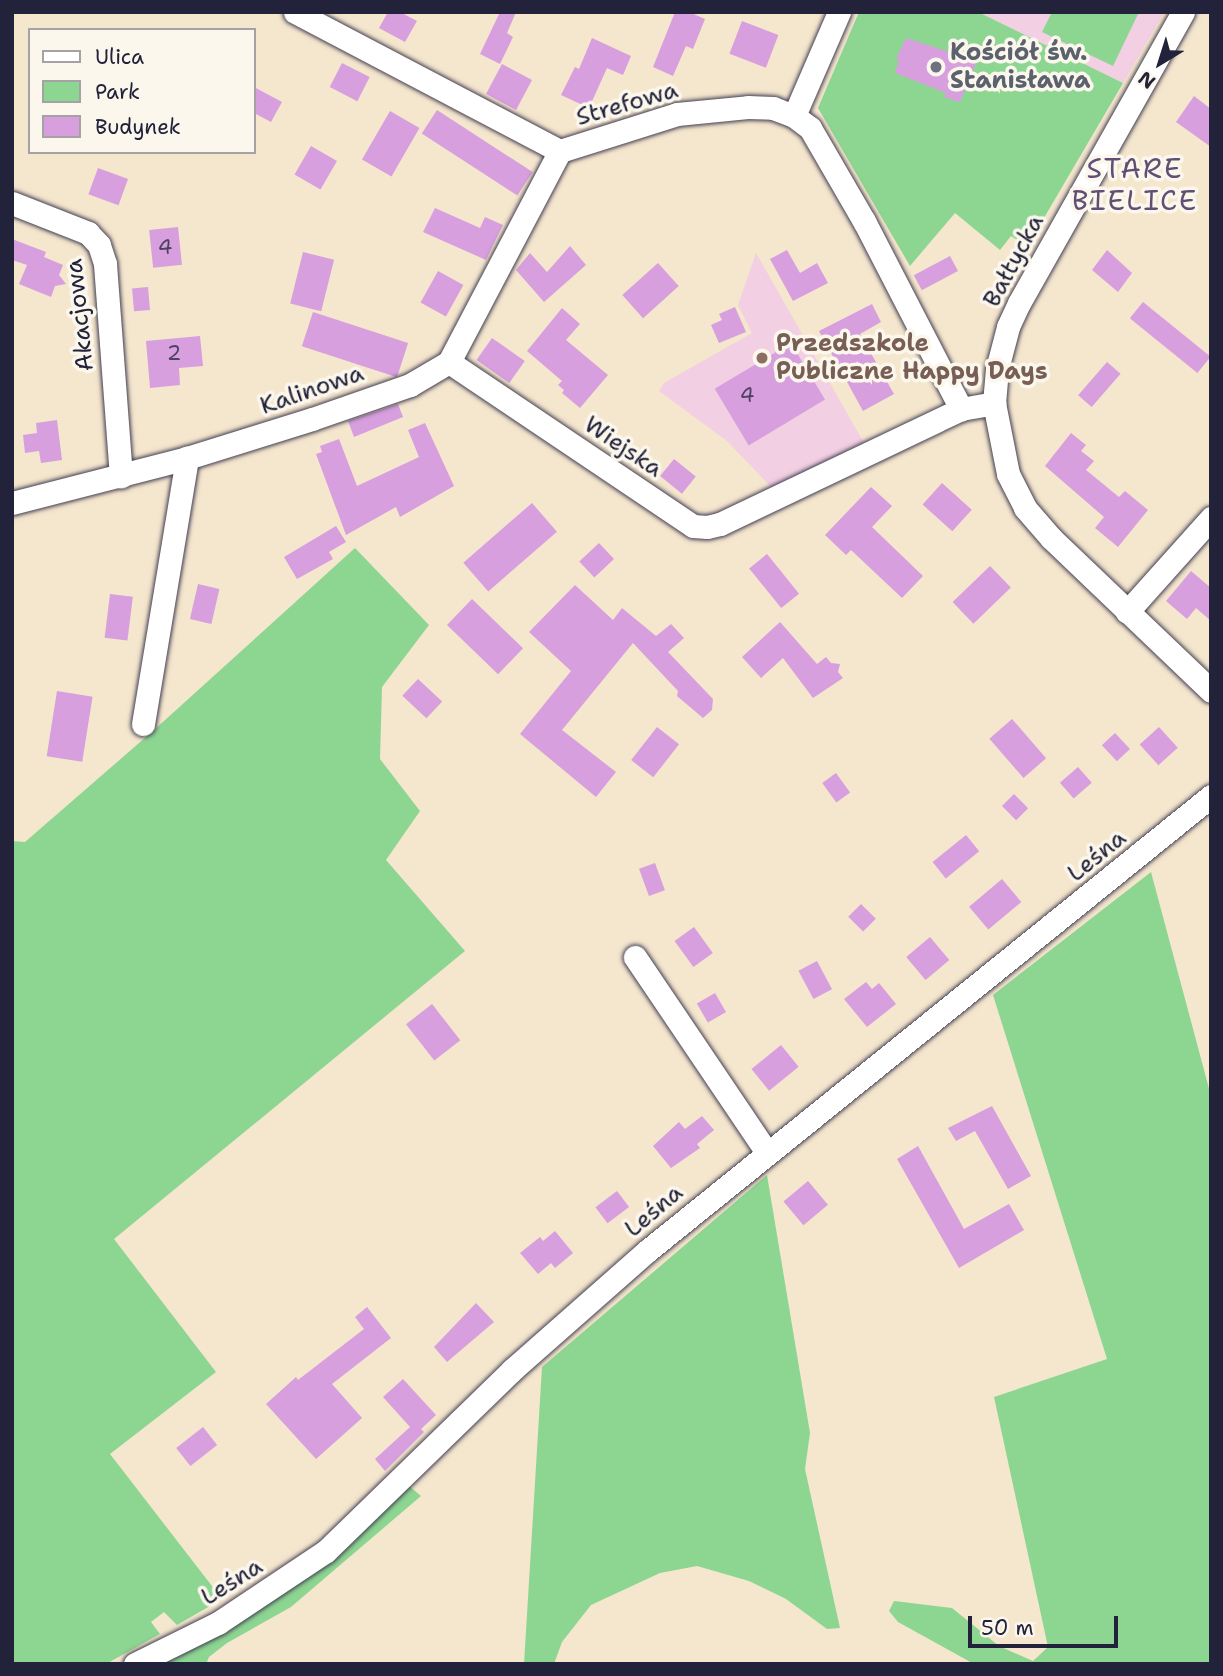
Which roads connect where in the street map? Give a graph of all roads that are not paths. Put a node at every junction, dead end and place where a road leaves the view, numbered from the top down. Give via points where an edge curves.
1 (295, 12) edge
2 (839, 12) edge
3 (1183, 12) edge
4 (794, 116) junction
5 (560, 151) junction
6 (12, 203) edge
7 (449, 362) junction
8 (995, 403) junction
9 (961, 409) junction
10 (187, 458) junction
11 (121, 477) junction
12 (12, 503) edge
13 (1211, 518) edge
14 (1127, 612) junction
15 (1211, 691) edge
16 (143, 724) dead end
17 (1211, 796) edge
18 (635, 957) dead end
19 (767, 1153) junction
20 (135, 1664) edge

1 - 5 street, Strefowa
2 - 4 street
3 - 8 street, Bałtycka via 1019,303 997,369
4 - 5 street, Strefowa via 773,108 748,107 677,114
4 - 9 street via 810,128 864,220
5 - 7 street
6 - 11 street, Akacjowa via 88,233 99,245 105,264
7 - 9 street, Wiejska via 693,526 720,524
7 - 10 street, Kalinowa via 410,385
8 - 9 street, Wiejska
8 - 14 street, Bałtycka via 1008,474 1025,508
10 - 11 street, Kalinowa
10 - 16 street
11 - 12 street, Kalinowa
13 - 14 street
14 - 15 street, Bałtycka
17 - 19 street, Leśna
18 - 19 street
19 - 20 street, Leśna via 538,1346 326,1551 218,1623

